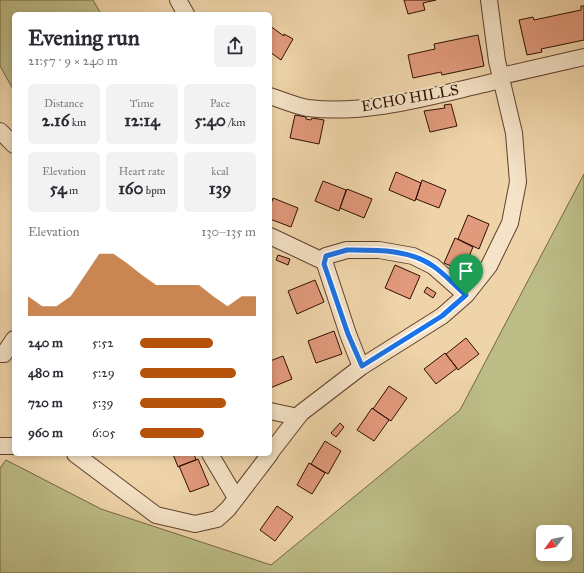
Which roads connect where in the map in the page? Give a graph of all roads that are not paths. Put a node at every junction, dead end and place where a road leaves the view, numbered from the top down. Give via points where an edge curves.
1 (178, 0) edge
2 (489, 0) edge
3 (185, 12) edge
4 (584, 57) edge
5 (502, 78) junction
6 (272, 97) edge
7 (0, 131) edge
8 (12, 143) edge
9 (272, 237) edge
10 (325, 262) junction
11 (466, 295) junction
12 (12, 342) edge
13 (0, 354) edge
14 (362, 366) junction
15 (272, 411) edge
16 (298, 417) junction
17 (272, 451) edge
18 (78, 456) edge
19 (211, 456) edge
20 (268, 456) edge
21 (236, 498) junction

1 - 3 street
2 - 5 street via 497,61
4 - 5 street, ECHO HILLS
5 - 6 street, ECHO HILLS via 378,107 307,108
5 - 11 street via 514,133 518,182 510,223 488,266
7 - 8 street
9 - 10 street
10 - 11 street via 326,256 347,250 379,250 413,256 433,266
10 - 14 street via 348,334
11 - 14 street via 442,316
12 - 13 street via 4,354
14 - 16 street
15 - 16 street
16 - 17 street
18 - 21 street via 156,515 195,524 217,518
19 - 21 street
20 - 21 street

